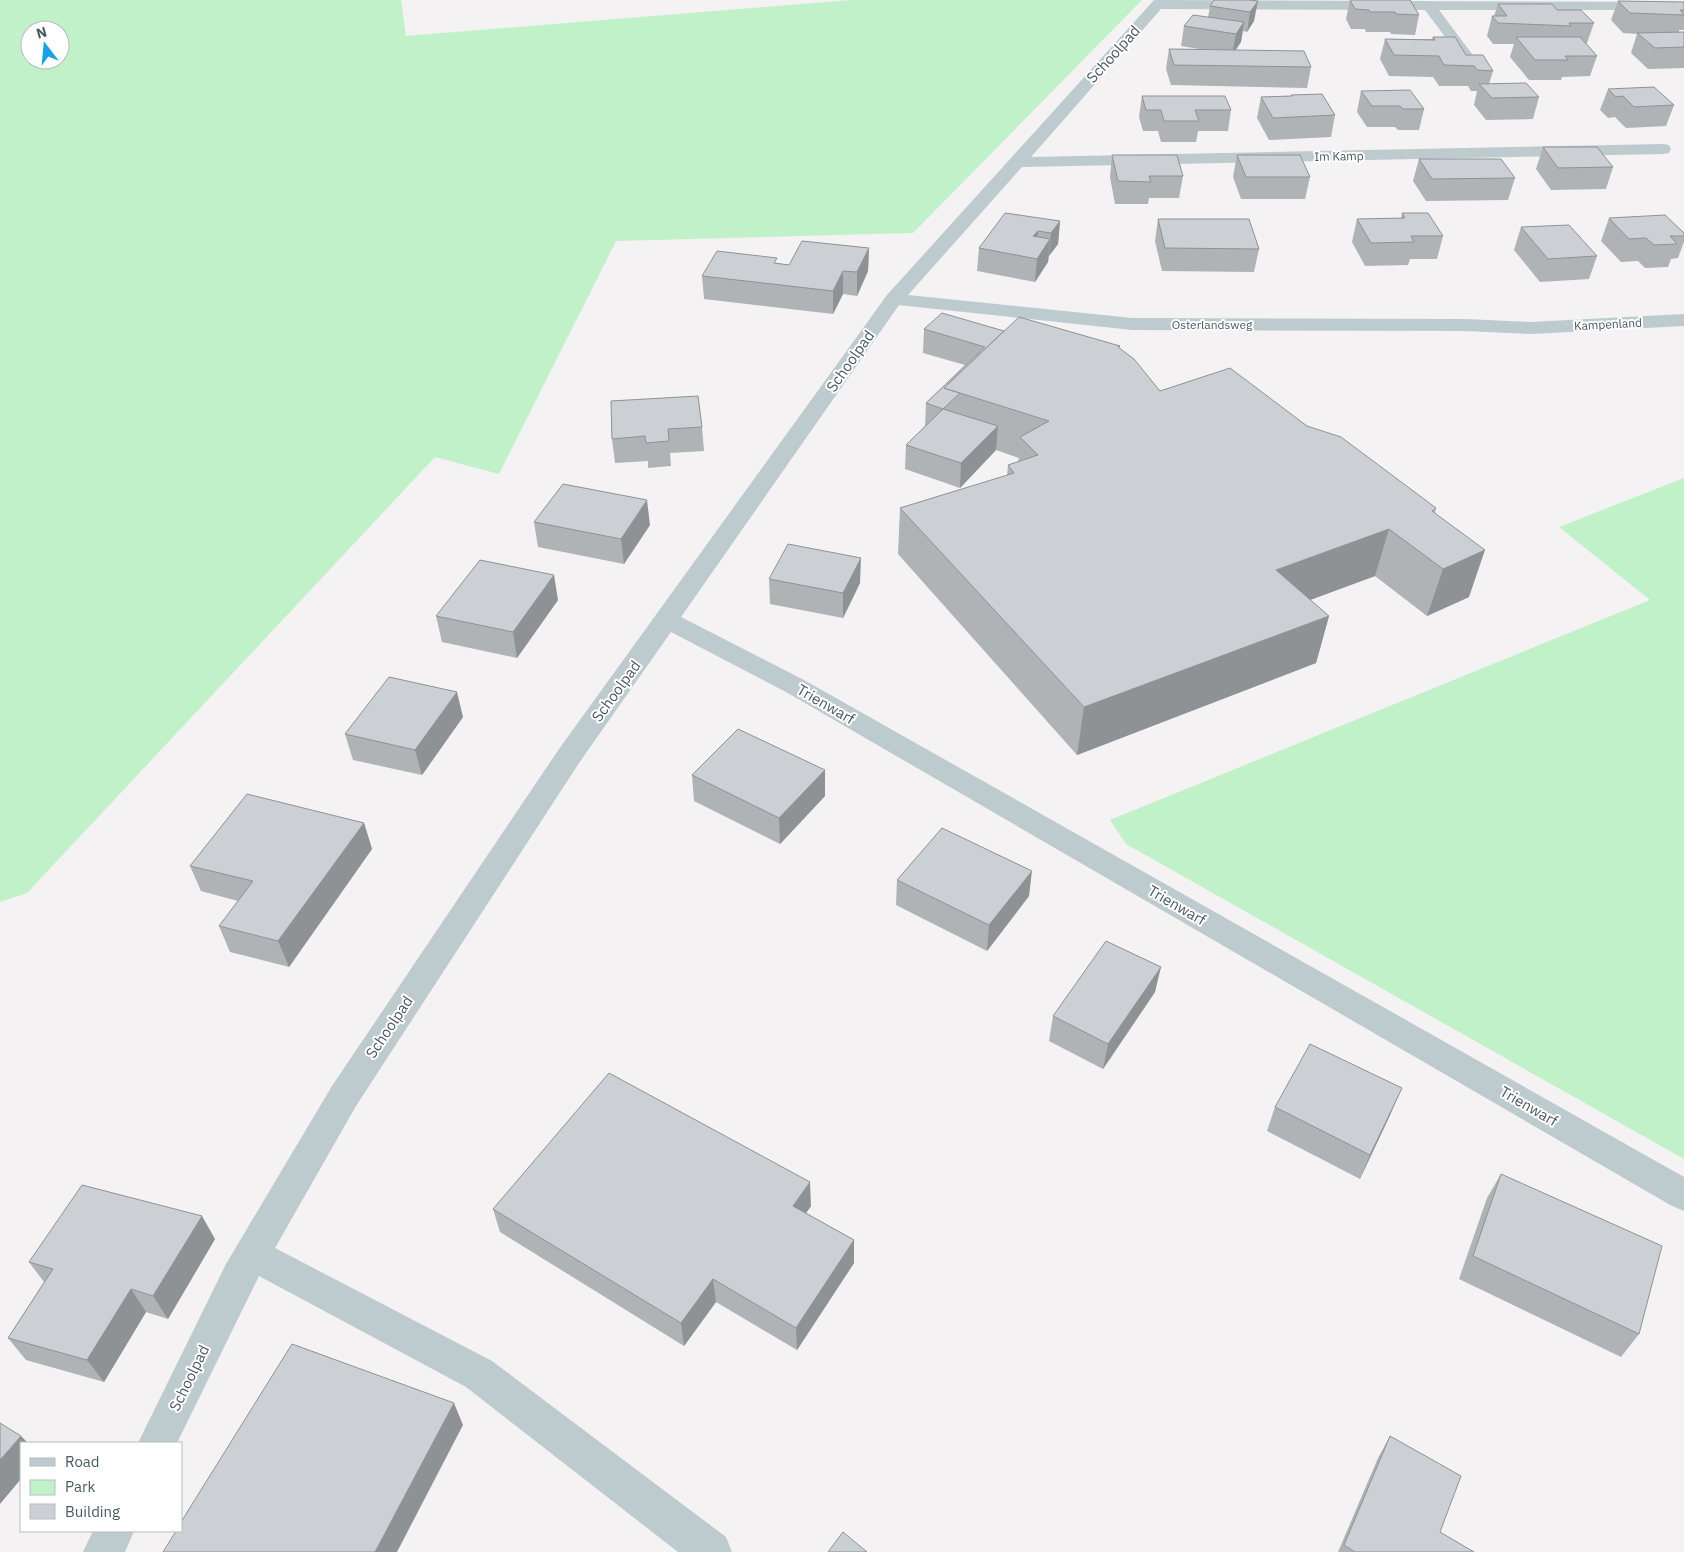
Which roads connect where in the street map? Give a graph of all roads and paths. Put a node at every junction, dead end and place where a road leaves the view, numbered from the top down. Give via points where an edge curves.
1 (1159, 2) edge
2 (1684, 6) edge
3 (1430, 7) junction
4 (1464, 54) edge
5 (1663, 149) dead end
6 (1016, 162) junction
7 (894, 299) junction
8 (1684, 320) edge
9 (1531, 328) joint
10 (668, 620) junction
11 (1684, 1195) edge
12 (252, 1254) junction
13 (158, 1442) edge
14 (114, 1532) edge
15 (104, 1552) edge
16 (711, 1552) edge

1 - 3 street
1 - 6 street, Schoolpad
2 - 3 street
3 - 4 street
5 - 6 street, Im Kamp
6 - 7 street, Schoolpad
7 - 9 street, Osterlandsweg via 1132,324
7 - 10 street, Schoolpad
8 - 9 street, Kampenland
10 - 11 street, Trienwarf via 804,691
10 - 12 street, Schoolpad via 569,756 355,1079
12 - 13 street, Schoolpad
12 - 16 street via 479,1374
14 - 15 street

